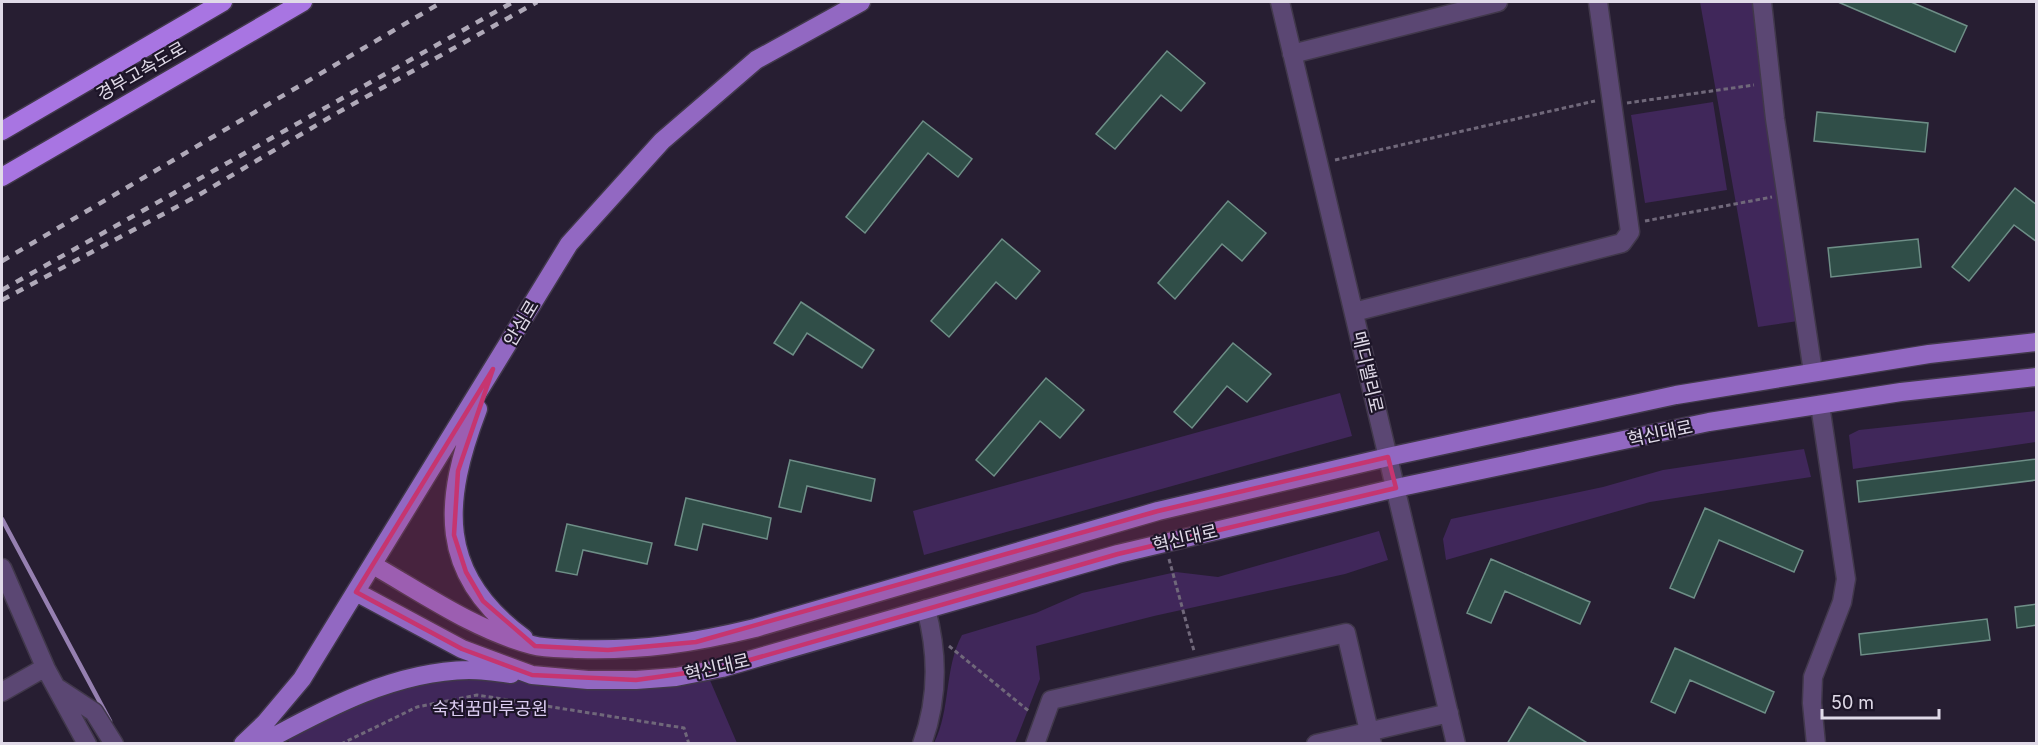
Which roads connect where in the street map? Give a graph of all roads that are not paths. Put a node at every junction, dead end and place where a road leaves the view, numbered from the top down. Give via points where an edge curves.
1 (223, 2) edge
2 (303, 2) edge
3 (861, 2) edge
4 (1280, 2) edge
5 (1498, 2) edge
6 (1598, 2) edge
7 (1762, 2) edge
8 (1292, 54) junction
9 (2, 131) edge
10 (2, 177) edge
11 (1354, 312) junction
12 (2037, 342) edge
13 (494, 369) junction
14 (1813, 372) junction
15 (2037, 377) edge
16 (1820, 405) junction
17 (1388, 457) junction
18 (1395, 488) junction
19 (373, 565) junction
20 (2, 568) edge
21 (356, 592) junction
22 (926, 609) junction
23 (535, 646) junction
24 (46, 669) junction
25 (532, 675) junction
26 (56, 687) junction
27 (2, 693) edge
28 (1449, 713) junction
29 (1371, 738) edge
30 (87, 744) edge
31 (114, 744) edge
32 (243, 744) edge
33 (260, 744) edge
34 (922, 744) edge
35 (1035, 744) edge
36 (1316, 744) edge
37 (1456, 744) edge
38 (1816, 744) edge

1 - 9 highway, 경부고속도로
2 - 10 highway, 경부고속도로
3 - 13 main road, 안심로 via 756,60 662,141 569,244
4 - 8 street, 메디밸리로
5 - 8 street
6 - 11 street via 1630,232 1622,243
7 - 14 street
8 - 11 street, 메디밸리로
11 - 17 street, 메디밸리로
12 - 14 main road
13 - 19 main road, 안심로
13 - 23 main road via 458,471 454,536 478,594 515,632
14 - 17 main road via 1676,395
15 - 16 main road, 혁신대로
16 - 18 main road, 혁신대로 via 1710,422
16 - 38 street via 1846,579 1842,602 1813,677
17 - 18 street, 메디밸리로
17 - 23 main road via 1158,511 696,642 608,650
18 - 22 main road, 혁신대로 via 1118,554
18 - 28 street, 메디밸리로
19 - 21 main road, 안심로
19 - 23 main road via 491,630
20 - 24 street
21 - 25 main road, 혁신대로 via 462,649
21 - 32 main road, 안심로 via 302,679
22 - 25 main road, 혁신대로 via 722,668 676,677 588,680
22 - 34 street via 932,631 935,688
24 - 26 street
24 - 27 street
25 - 33 main road via 468,670 416,676 365,693
26 - 30 street
26 - 31 street via 94,712
28 - 29 street
28 - 37 street, 메디밸리로
29 - 35 street via 1346,633 1051,700
29 - 36 street

